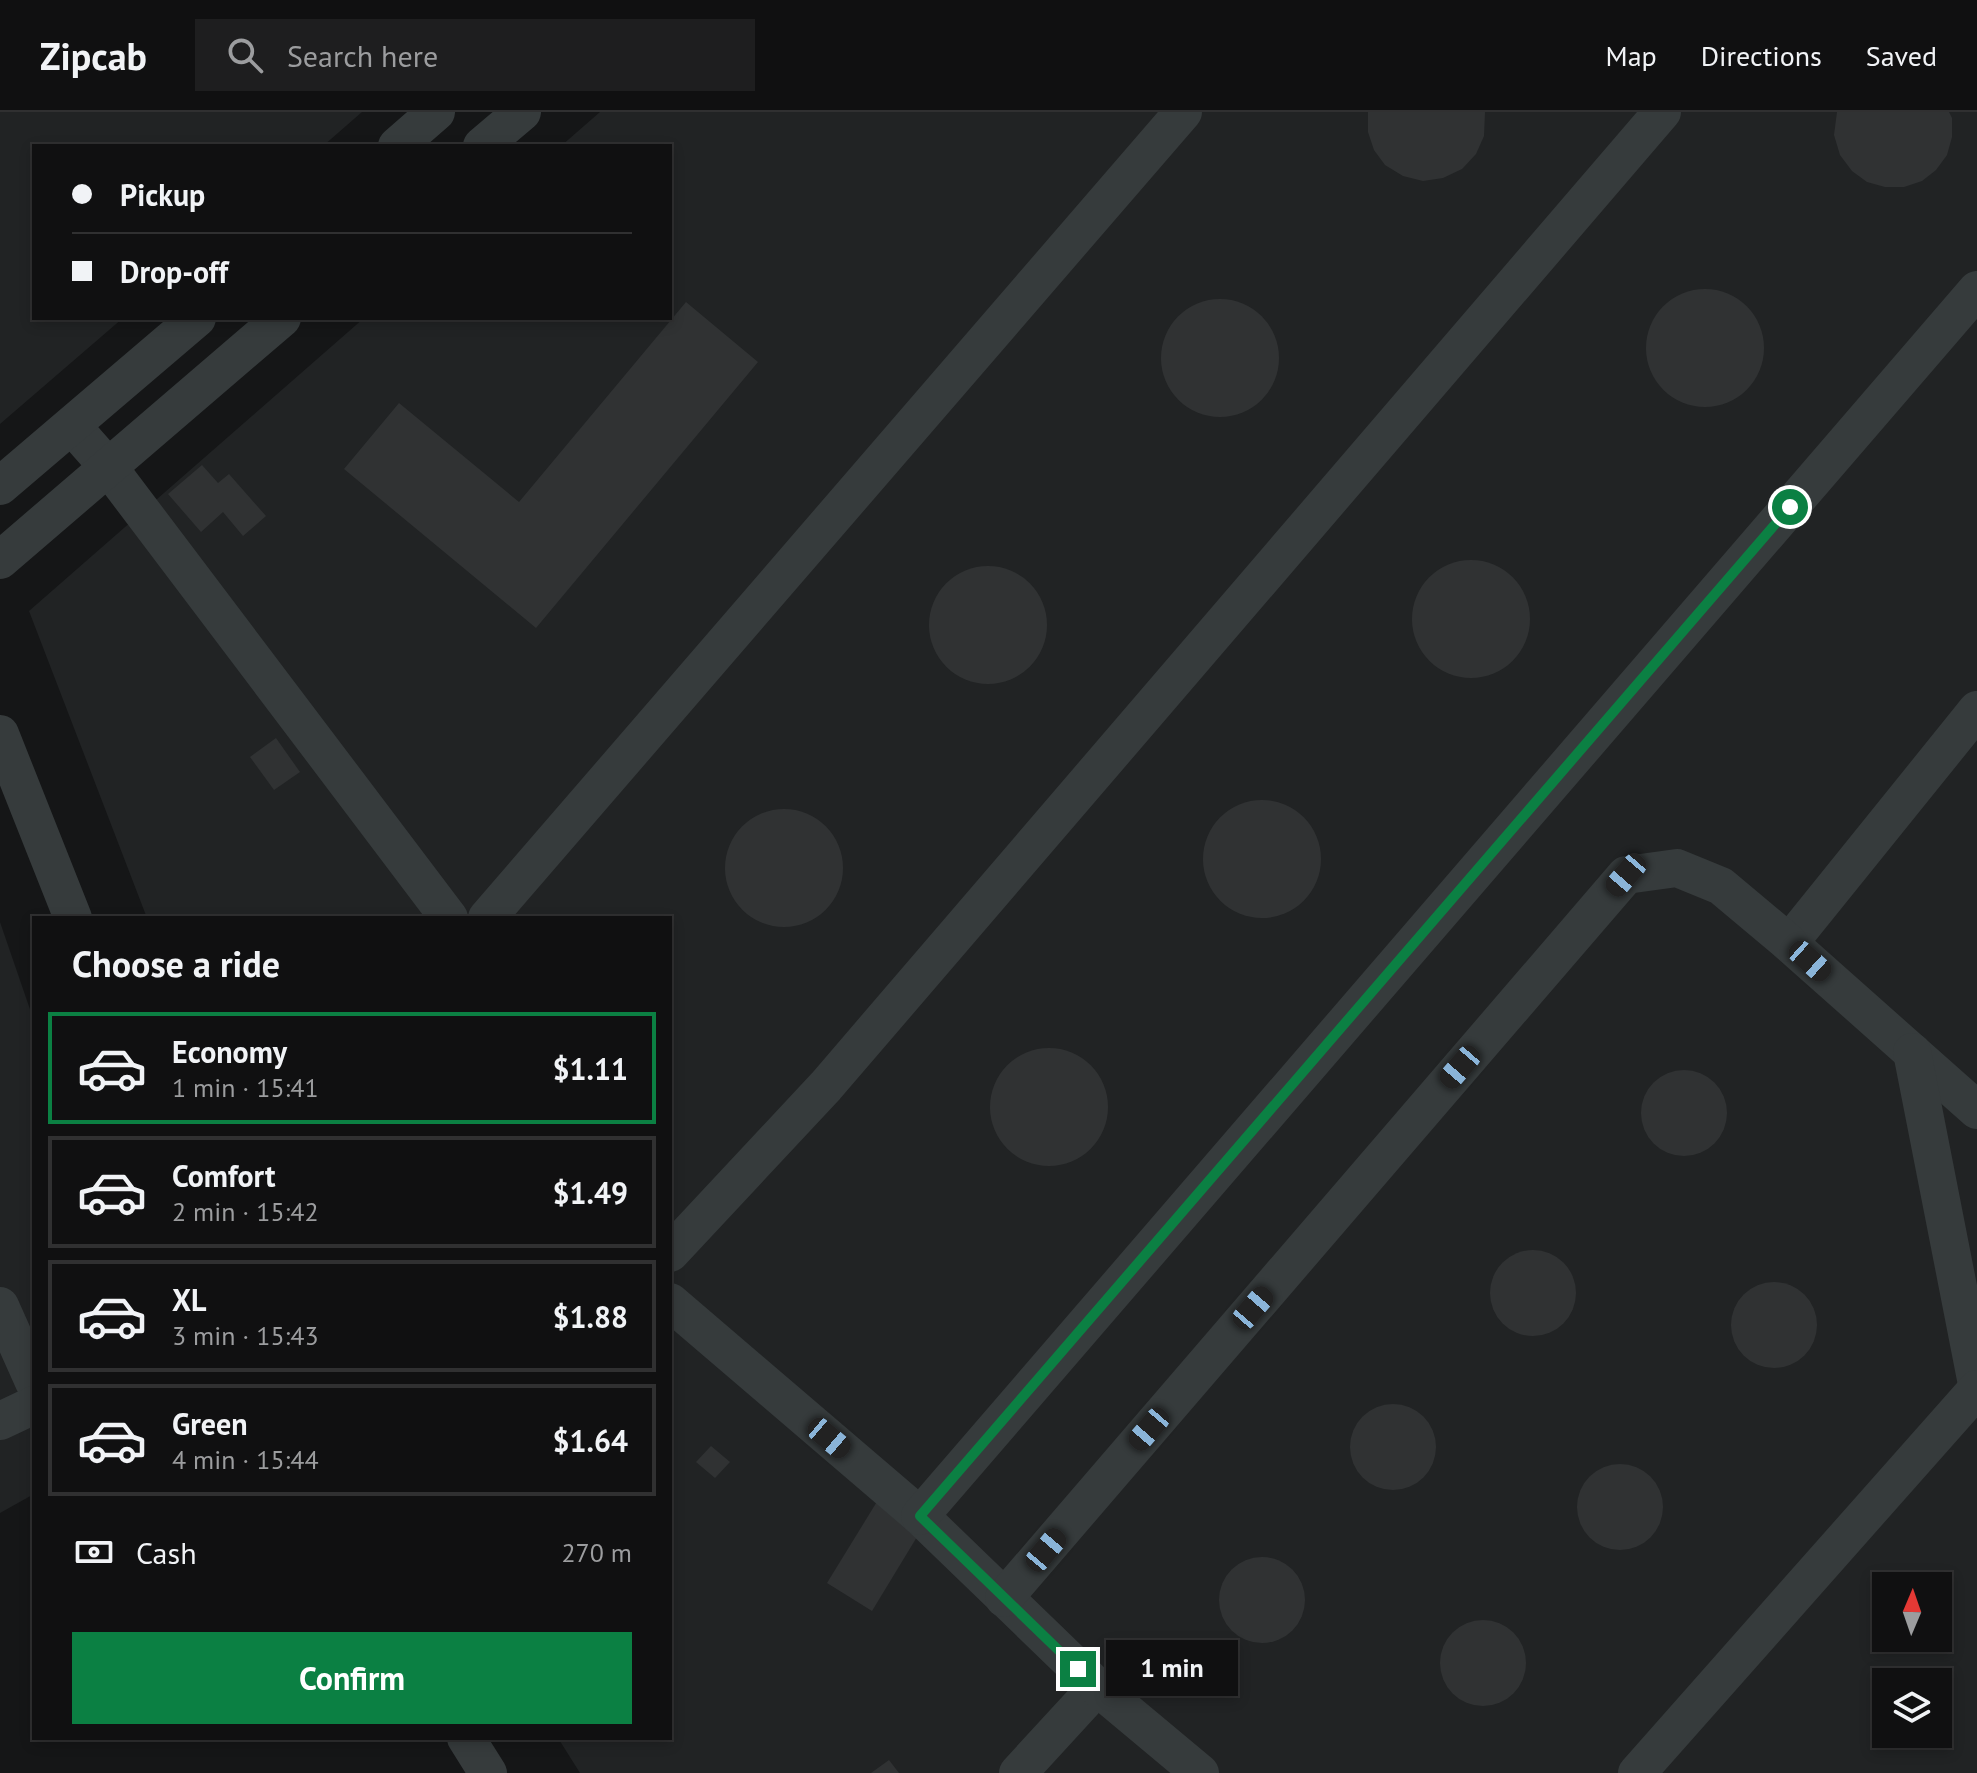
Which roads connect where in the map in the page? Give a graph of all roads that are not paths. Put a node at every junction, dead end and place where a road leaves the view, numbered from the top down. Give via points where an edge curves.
1 (436, 112) edge
2 (522, 112) edge
3 (1183, 112) edge
4 (1662, 112) edge
5 (400, 144) edge
6 (484, 144) edge
7 (1977, 290) edge
8 (195, 320) edge
9 (280, 320) edge
10 (72, 426) junction
11 (109, 468) junction
12 (0, 486) edge
13 (0, 560) edge
14 (1977, 710) edge
15 (0, 734) edge
16 (72, 916) edge
17 (447, 916) edge
18 (489, 916) edge
19 (1789, 943) junction
20 (1912, 1052) junction
21 (1977, 1110) edge
22 (672, 1251) edge
23 (672, 1304) edge
24 (0, 1306) edge
25 (32, 1378) edge
26 (1977, 1386) edge
27 (32, 1406) edge
28 (0, 1421) edge
29 (920, 1516) junction
30 (1004, 1598) junction
31 (1097, 1687) junction
32 (467, 1740) edge
33 (488, 1773) edge
34 (1018, 1773) edge
35 (1200, 1773) edge
36 (1637, 1773) edge

1 - 5 street
2 - 6 street
3 - 18 street
4 - 22 street via 826,1086
7 - 29 street
8 - 10 street
9 - 11 street
10 - 11 street
10 - 12 street
11 - 13 street
11 - 17 street
14 - 19 street
15 - 16 street
19 - 20 street
19 - 30 street via 1721,886 1677,868 1626,875
20 - 21 street
20 - 26 street
23 - 29 street
24 - 25 street
26 - 36 street
27 - 28 street
29 - 30 street
30 - 31 street
31 - 34 street
31 - 35 street
32 - 33 street

